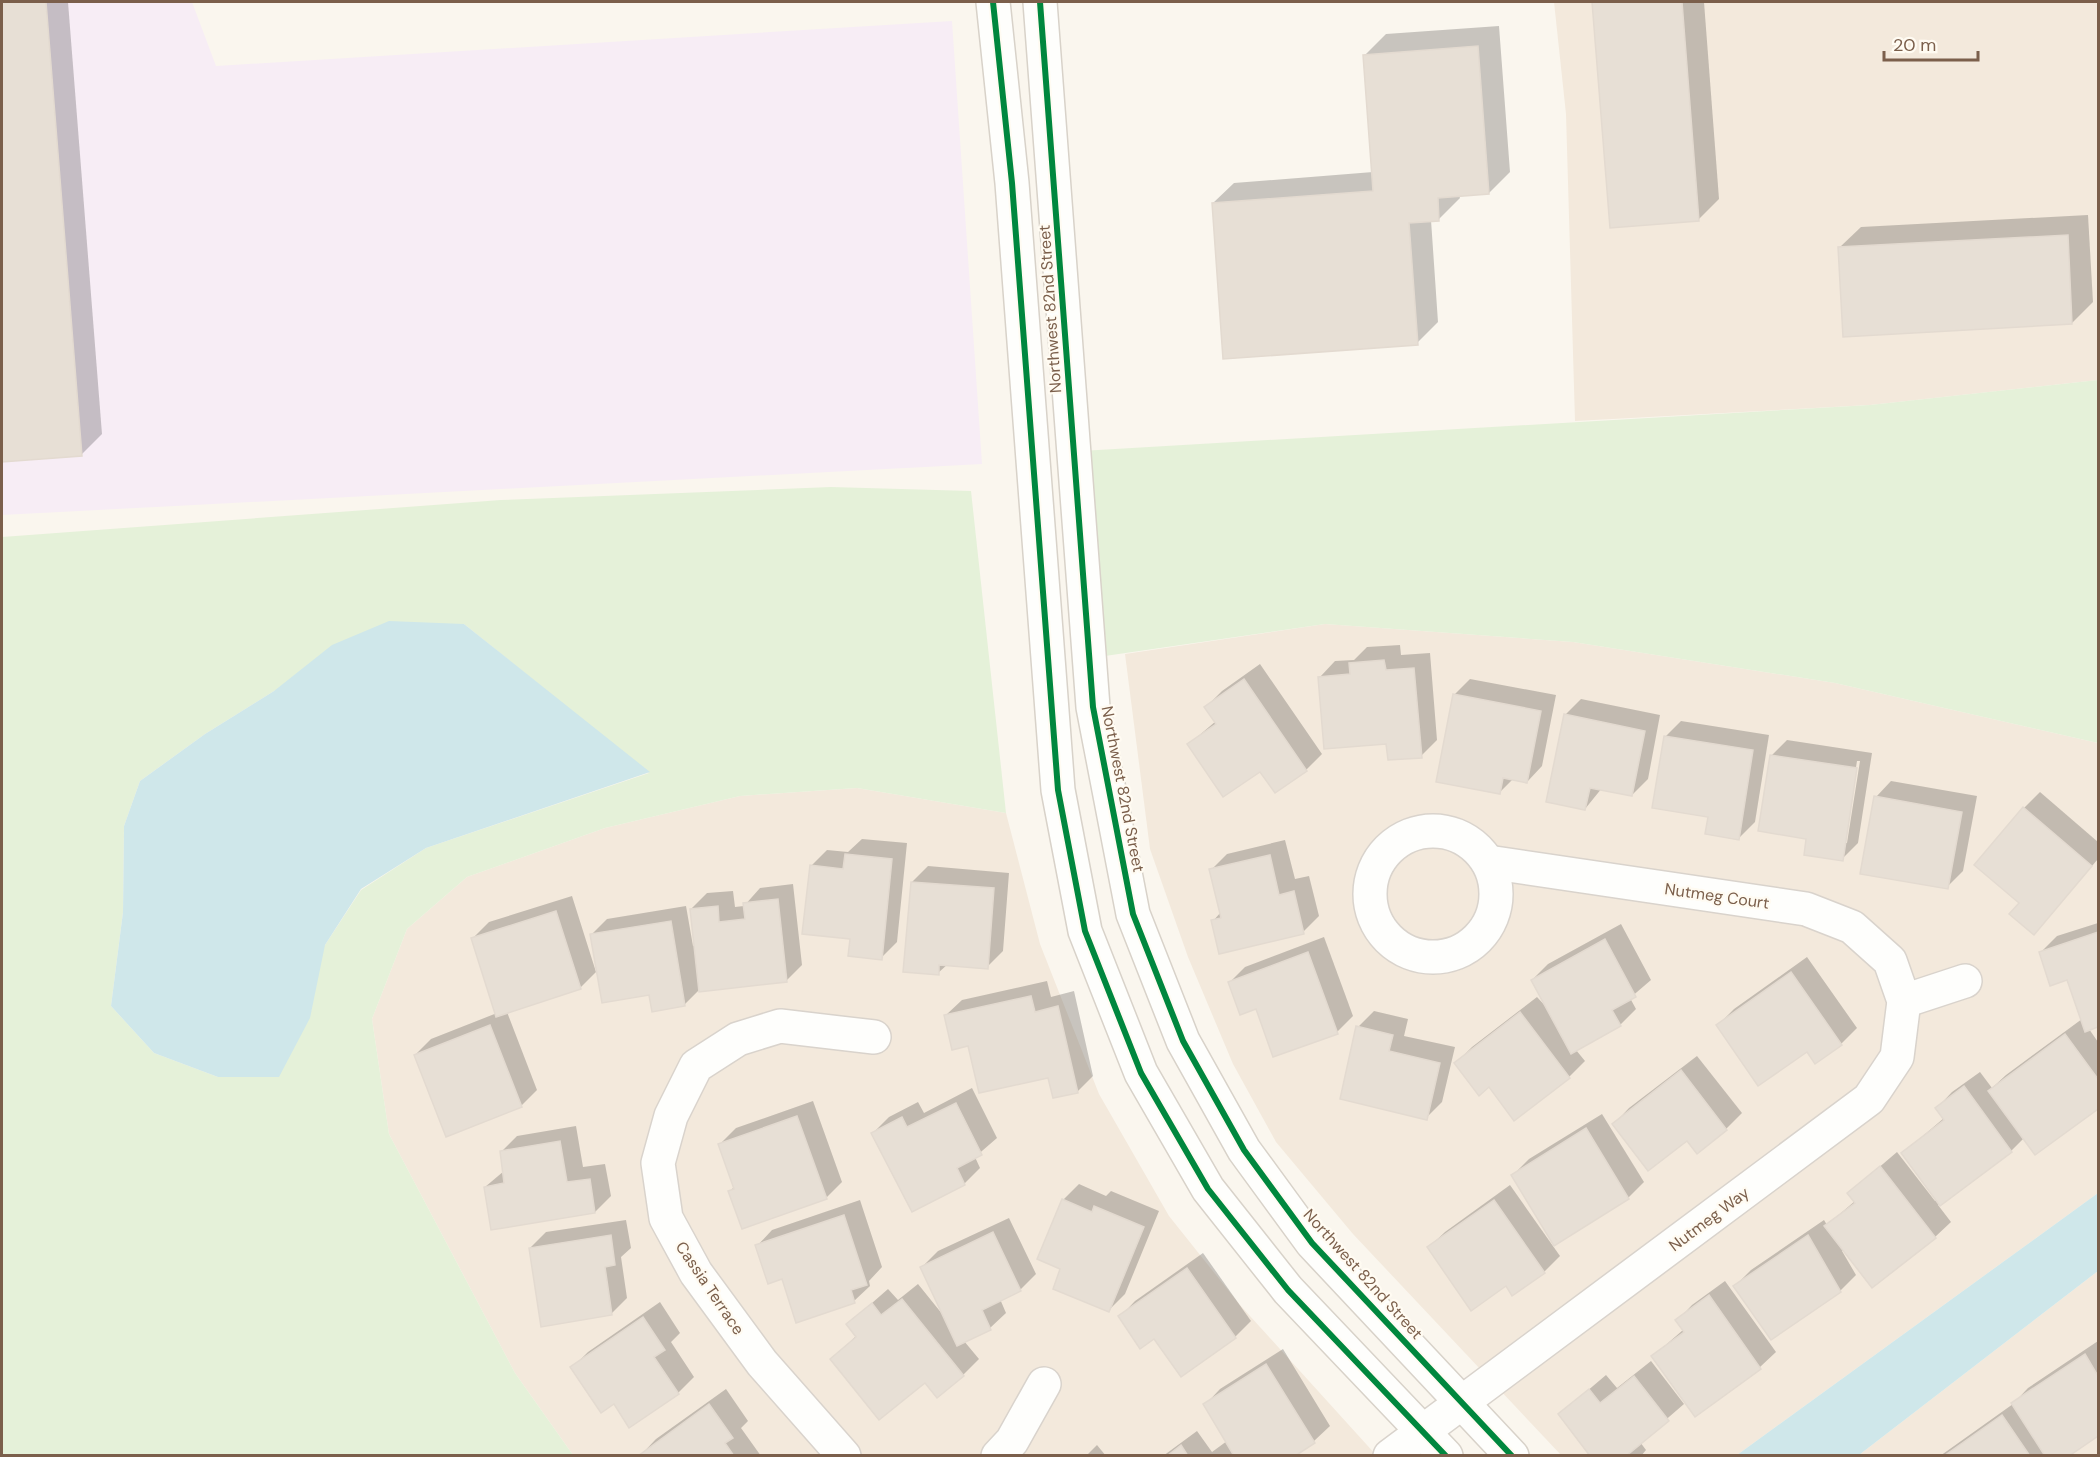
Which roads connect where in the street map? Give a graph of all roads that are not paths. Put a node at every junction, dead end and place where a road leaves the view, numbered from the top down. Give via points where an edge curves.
1 (993, 2) edge
2 (1040, 2) edge
3 (1488, 862) dead end
4 (1965, 981) dead end
5 (1904, 1001) junction
6 (874, 1037) dead end
7 (1044, 1384) dead end
8 (1462, 1403) junction
9 (1422, 1432) junction
10 (844, 1455) edge
11 (998, 1455) edge
12 (1390, 1455) edge
13 (1446, 1455) edge
14 (1512, 1455) edge

1 - 9 street, Northwest 82nd Street via 1012,183 1058,790 1085,931 1141,1073 1208,1189 1288,1290
2 - 8 street, Northwest 82nd Street via 1093,706 1133,914 1183,1041 1244,1150 1312,1243
3 - 5 street, Nutmeg Court via 1806,909 1852,927 1890,961
4 - 5 street
5 - 8 street, Nutmeg Way via 1897,1057 1869,1099
6 - 10 street, Cassia Terrace via 780,1026 738,1039 696,1066 671,1116 658,1163 666,1218 696,1273 762,1363
7 - 11 street via 1012,1442
8 - 9 street
8 - 14 street, Northwest 82nd Street
9 - 12 street
9 - 13 street, Northwest 82nd Street

